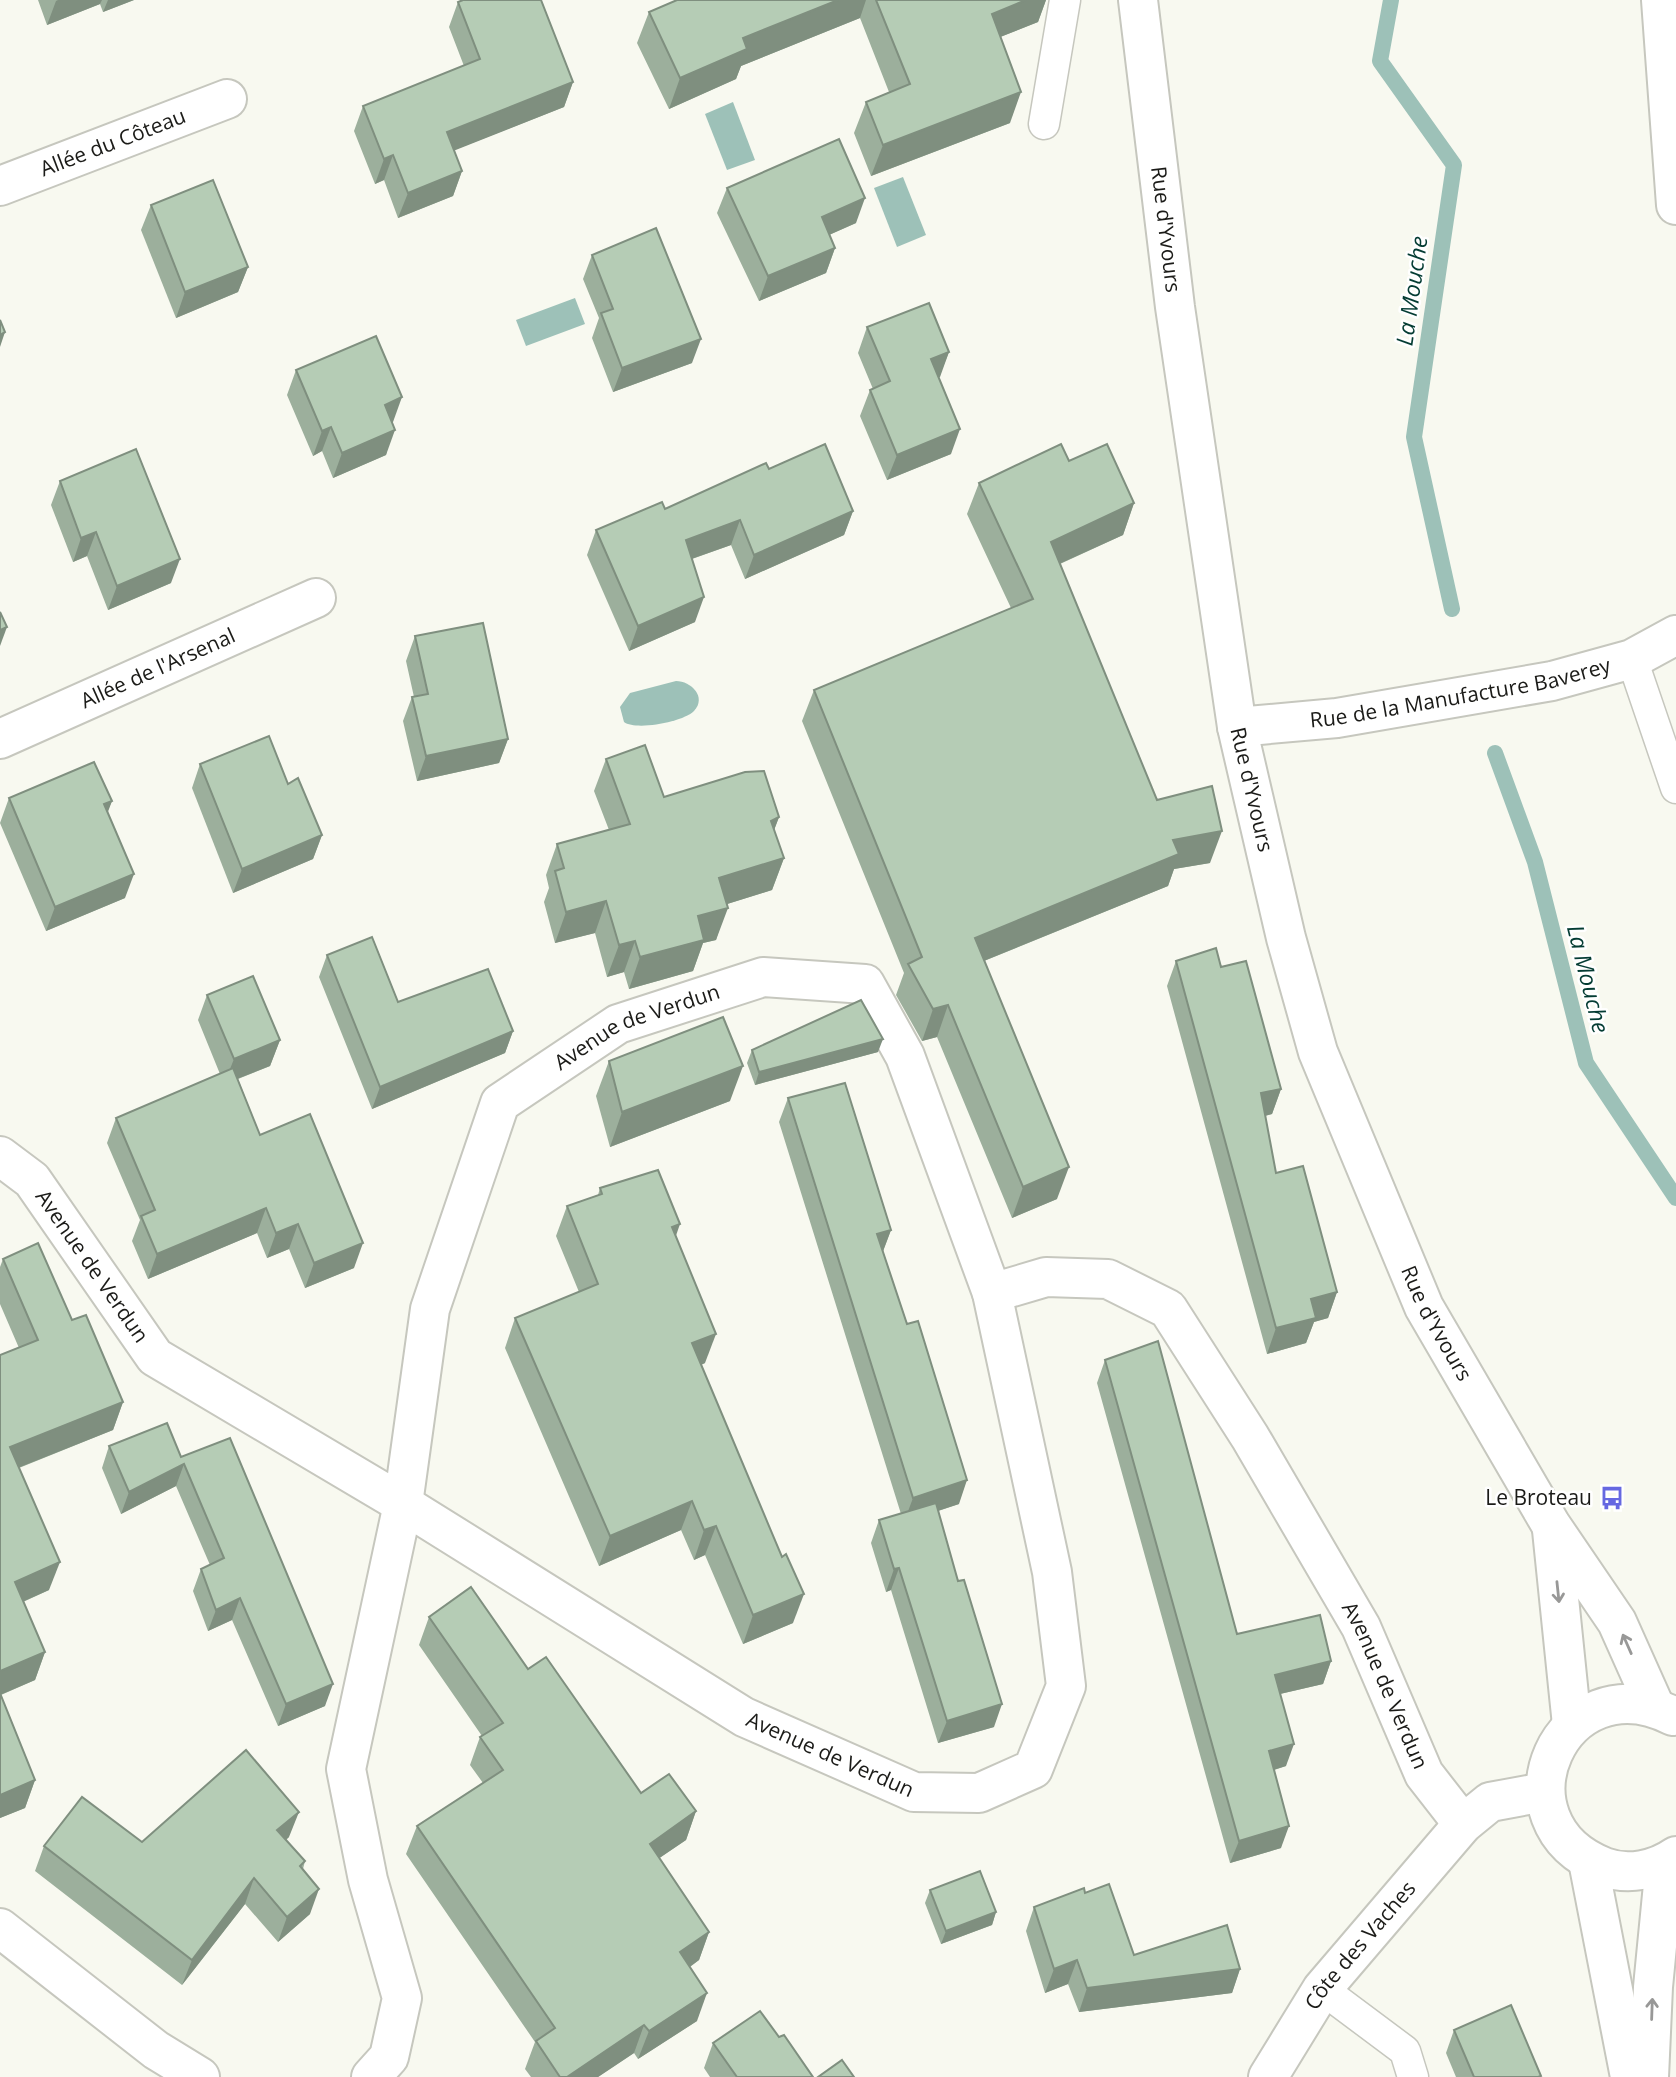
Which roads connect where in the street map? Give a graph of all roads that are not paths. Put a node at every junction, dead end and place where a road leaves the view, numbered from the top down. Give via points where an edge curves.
1 (1065, 0) edge
2 (1138, 0) edge
3 (1661, 0) edge
4 (227, 99) dead end
5 (1672, 99) edge
6 (1044, 124) dead end
7 (0, 186) edge
8 (1676, 205) edge
9 (316, 598) dead end
10 (1676, 635) edge
11 (1632, 659) junction
12 (1237, 727) junction
13 (0, 739) edge
14 (1676, 788) edge
15 (0, 1156) edge
16 (992, 1293) junction
17 (403, 1504) junction
18 (1551, 1525) junction
19 (1665, 1712) edge
20 (1572, 1725) junction
21 (1544, 1792) junction
22 (1464, 1824) junction
23 (1670, 1860) edge
24 (1588, 1861) junction
25 (0, 1927) edge
26 (1322, 1989) junction
27 (200, 2077) edge
28 (371, 2077) edge
29 (1268, 2077) edge
30 (1413, 2077) edge
31 (1630, 2077) edge
32 (1649, 2077) edge

1 - 6 lane
2 - 12 street, Rue d'Yvours via 1174,307
3 - 5 street
4 - 7 street, Allée du Côteau
5 - 8 street
9 - 13 street, Allée de l'Arsenal
10 - 11 street, Rue de la Manufacture Baverey
11 - 12 street, Rue de la Manufacture Baverey via 1552,681 1350,716
11 - 14 lane
12 - 18 street, Rue d'Yvours via 1318,1052 1424,1307
15 - 17 street, Avenue de Verdun via 32,1180 155,1357
16 - 17 street, Avenue de Verdun via 905,1056 865,985 763,978 618,1024 500,1103 430,1309
16 - 17 street, Avenue de Verdun via 1052,1572 1066,1686 1033,1769 979,1793 914,1792 744,1717
16 - 22 street, Avenue de Verdun via 1046,1277 1108,1279 1168,1309 1250,1437 1361,1627 1424,1774
17 - 28 street, Avenue de Verdun via 346,1769 368,1880 401,1998 389,2057
19 -> 18 street, Rue d'Yvours via 1617,1622
18 -> 20 street
19 - 20 street via 1633,1703 1611,1705
20 - 21 street via 1556,1744
21 - 22 street, Côte des Vaches via 1490,1802
21 - 24 street via 1550,1819 1566,1843
22 - 26 street, Côte des Vaches
23 - 24 street via 1639,1871 1612,1870
32 -> 23 street via 1653,1987
24 - 31 street
25 - 27 street via 156,2050
26 - 29 street, Côte des Vaches
26 - 30 lane via 1405,2051

